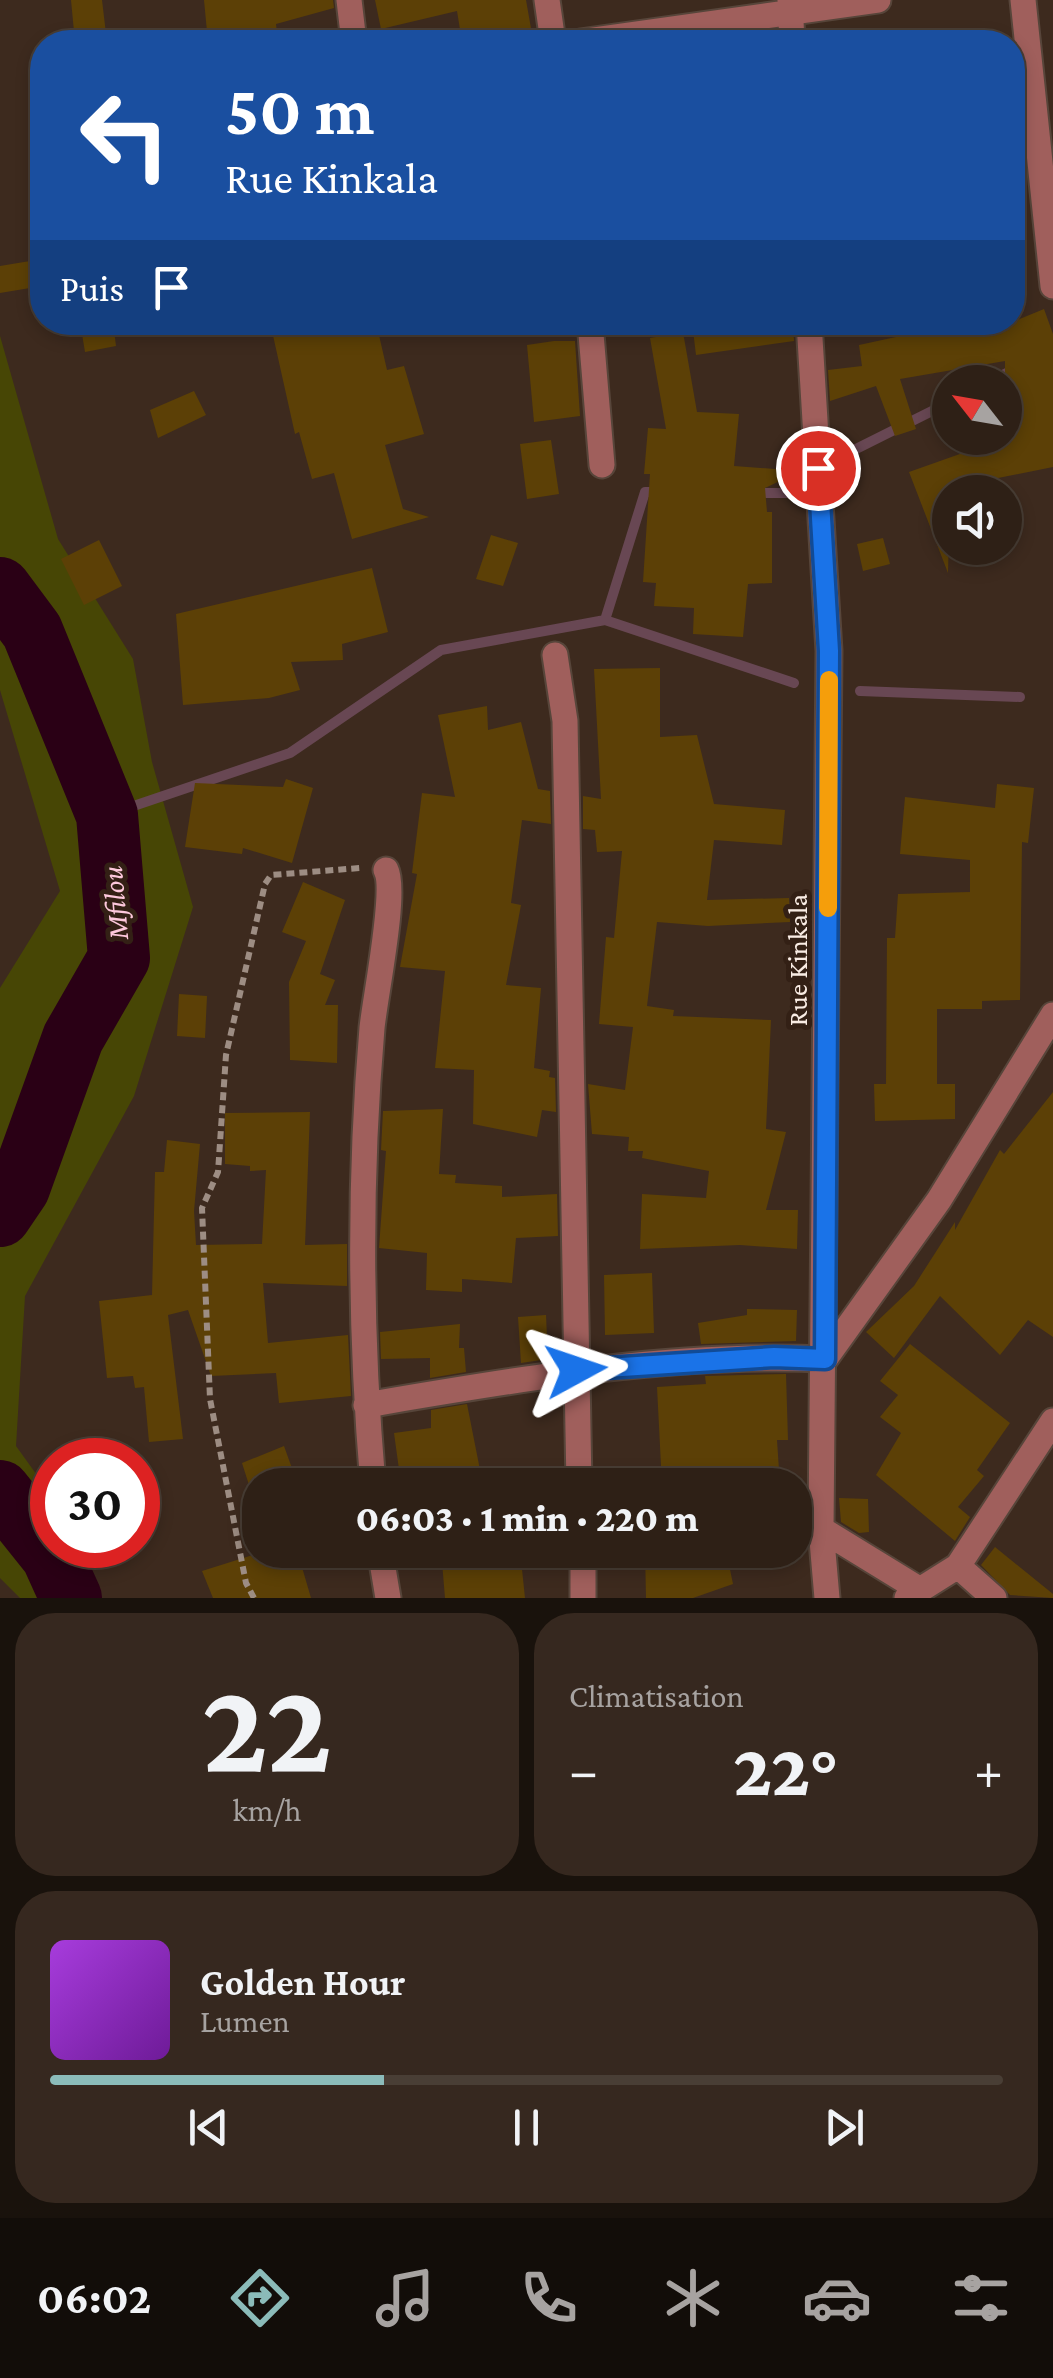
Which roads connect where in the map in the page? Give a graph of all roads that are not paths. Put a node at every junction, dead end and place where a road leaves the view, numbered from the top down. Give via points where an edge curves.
1 (349, 0) edge
2 (547, 0) edge
3 (878, 0) edge
4 (1022, 0) edge
5 (790, 6) edge
6 (353, 30) edge
7 (551, 30) edge
8 (650, 30) edge
9 (1053, 286) edge
10 (591, 335) edge
11 (810, 335) edge
12 (602, 465) dead end
13 (555, 655) dead end
14 (386, 870) road end
15 (1053, 1015) edge
16 (825, 1359) junction
17 (576, 1370) junction
18 (366, 1405) junction
19 (1053, 1421) edge
20 (372, 1468) edge
21 (578, 1468) edge
22 (821, 1529) junction
23 (958, 1566) junction
24 (383, 1568) edge
25 (583, 1568) edge
26 (912, 1593) edge
27 (388, 1598) edge
28 (583, 1598) edge
29 (827, 1598) edge
30 (994, 1598) edge

1 - 6 street
2 - 7 street
3 - 5 street
4 - 9 street
5 - 8 street
10 - 12 street
11 - 16 street, Rue Kinkala via 829,651
13 - 17 street via 565,720
14 - 18 street via 390,897 365,1116
15 - 16 street via 938,1200
16 - 17 street
16 - 22 street, Rue Kinkala
17 - 18 street
17 - 21 street
18 - 20 street
19 - 23 street
22 - 26 street
22 - 29 street, Rue Kinkala
23 - 26 street
23 - 30 street
24 - 27 street
25 - 28 street

